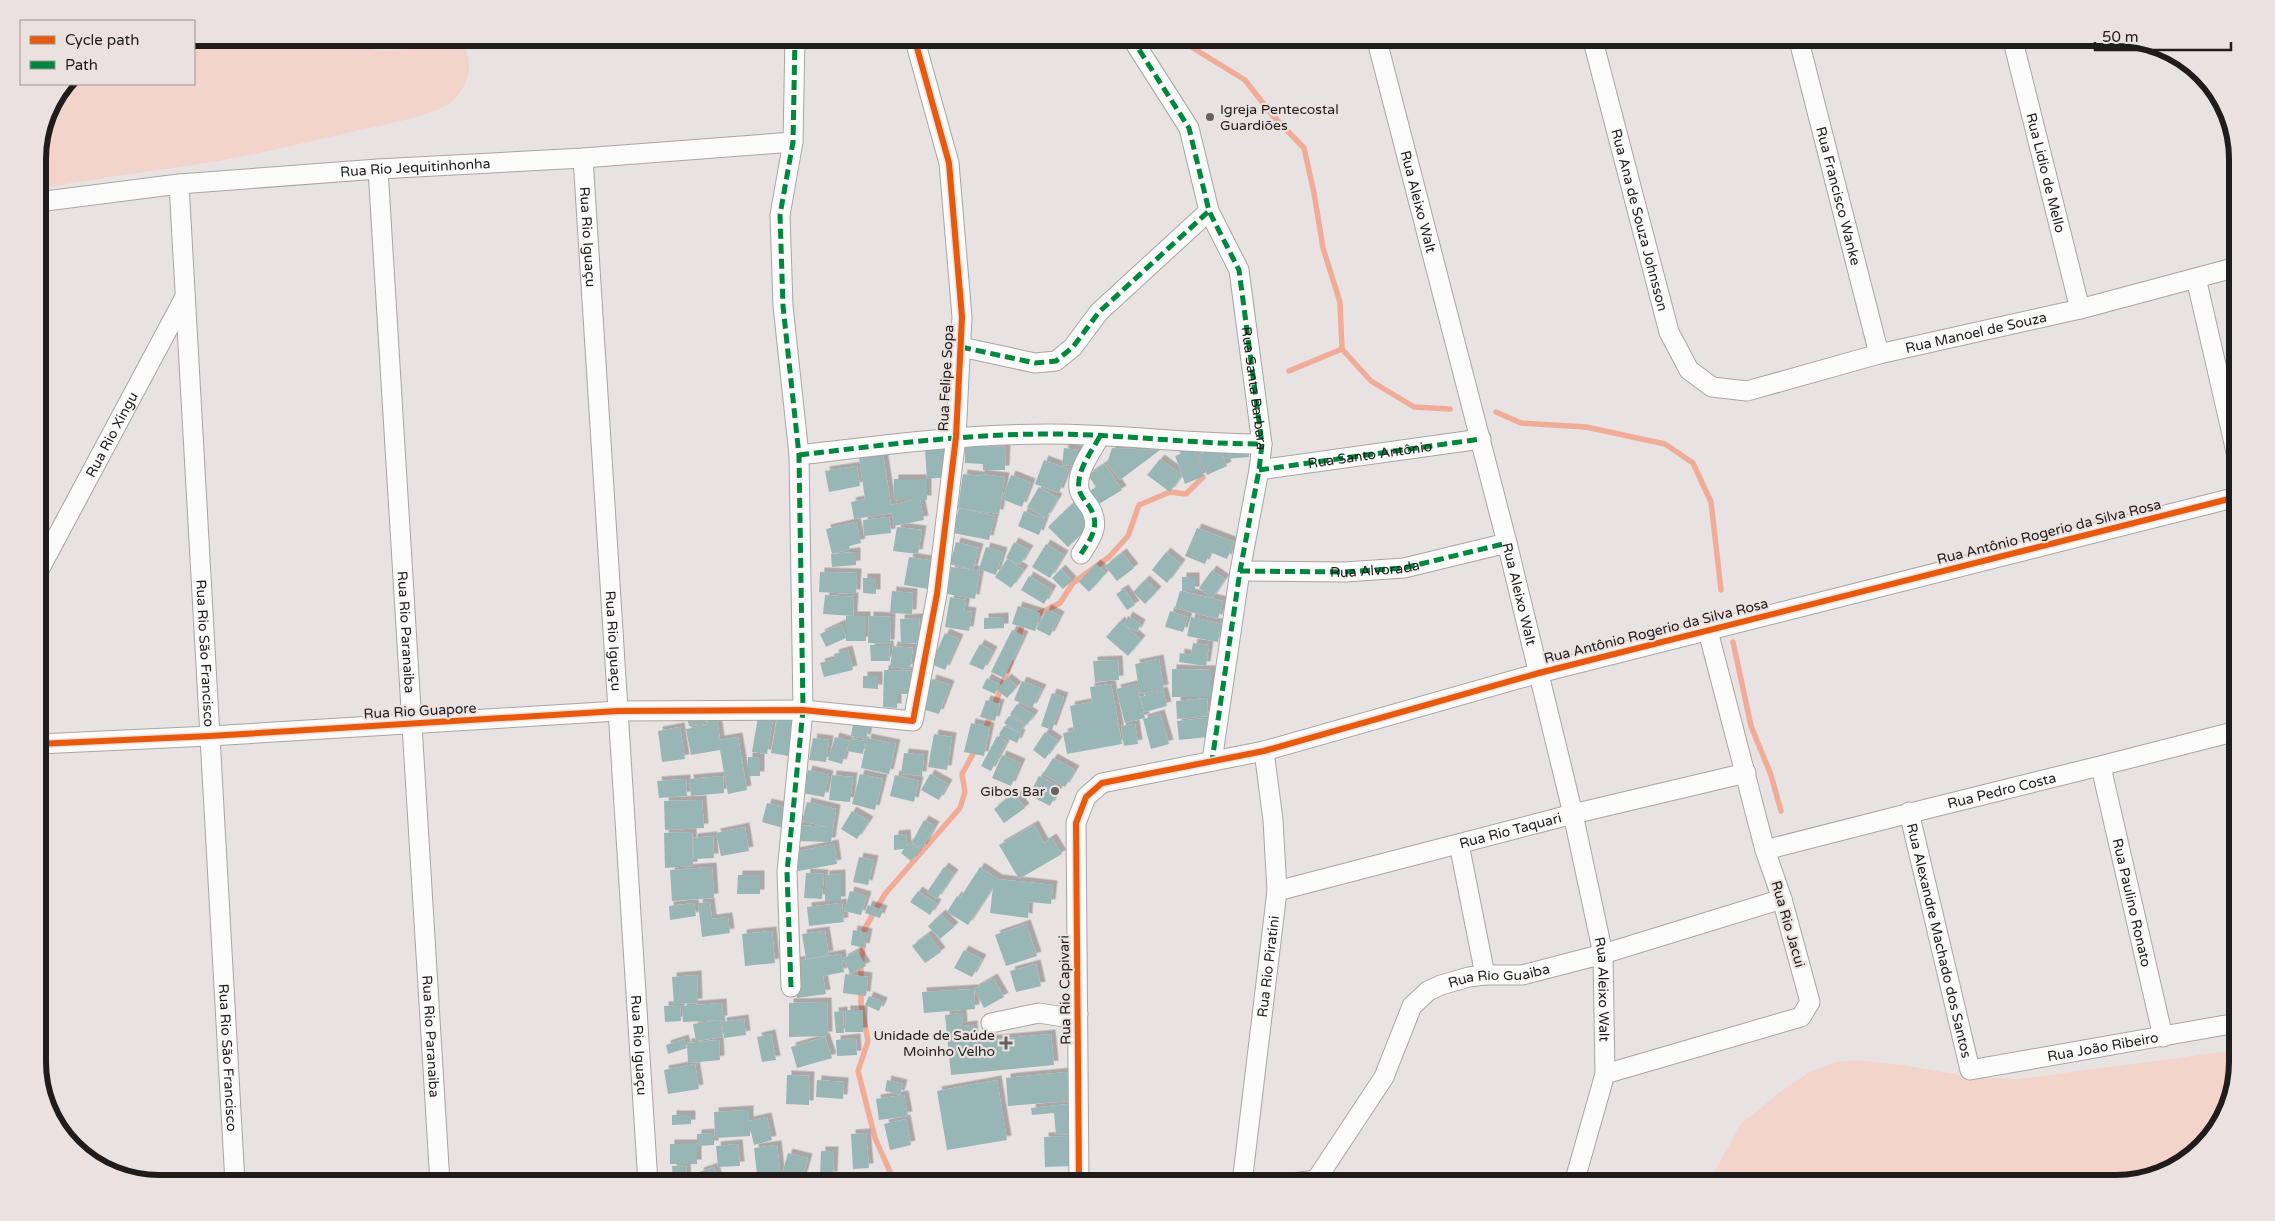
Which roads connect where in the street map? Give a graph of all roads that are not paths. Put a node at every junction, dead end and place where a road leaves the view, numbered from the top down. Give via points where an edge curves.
1 (796, 46) edge
2 (916, 46) edge
3 (1136, 46) edge
4 (1378, 46) edge
5 (1594, 46) edge
6 (1800, 46) edge
7 (2014, 46) edge
8 (793, 142) junction
9 (583, 158) junction
10 (378, 169) junction
11 (179, 184) junction
12 (46, 201) edge
13 (1209, 210) junction
14 (2229, 269) edge
15 (2196, 278) junction
16 (185, 296) junction
17 (2080, 309) junction
18 (961, 347) junction
19 (1879, 354) junction
20 (1712, 387) joint
21 (2229, 421) edge
22 (1100, 436) junction
23 (956, 437) junction
24 (1481, 440) junction
25 (1262, 444) junction
26 (799, 455) junction
27 (1260, 470) junction
28 (2229, 499) edge
29 (1507, 543) junction
30 (1081, 554) dead end
31 (46, 557) edge
32 (1240, 571) junction
33 (1708, 631) junction
34 (1539, 673) junction
35 (803, 710) junction
36 (618, 712) junction
37 (913, 722) joint
38 (412, 724) junction
39 (2229, 734) edge
40 (210, 736) junction
41 (46, 744) edge
42 (1264, 751) junction
43 (1212, 761) junction
44 (2101, 767) junction
45 (1746, 773) junction
46 (1086, 797) joint
47 (1909, 812) junction
48 (1574, 814) junction
49 (1459, 844) junction
50 (1765, 850) junction
51 (1277, 891) junction
52 (1782, 899) junction
53 (1603, 954) junction
54 (1485, 975) junction
55 (791, 987) dead end
56 (1078, 1014) junction
57 (991, 1023) dead end
58 (2229, 1025) edge
59 (2163, 1038) junction
60 (1970, 1070) joint
61 (1605, 1074) junction
62 (234, 1175) edge
63 (439, 1175) edge
64 (647, 1175) edge
65 (1080, 1175) edge
66 (1243, 1175) edge
67 (1326, 1175) edge
68 (1577, 1175) edge

1 - 8 street
2 - 18 street, Rua Felipe Sopa via 949,163 962,317
3 - 13 street, Rua Santa Barbara via 1189,128
4 - 24 street, Rua Aleixo Walt
5 - 20 street, Rua Ana de Souza Johnsson via 1669,332 1689,370
6 - 19 street, Rua Francisco Wanke
7 - 17 street, Rua Lidio de Mello
8 - 9 street, Rua Rio Jequitinhonha
8 - 26 street via 780,215 783,306
9 - 10 street, Rua Rio Jequitinhonha
9 - 36 street, Rua Rio Iguaçu
10 - 11 street, Rua Rio Jequitinhonha
10 - 38 street, Rua Rio Paranaiba
11 - 12 street, Rua Rio Jequitinhonha
11 - 16 street, Rua Rio São Francisco
13 - 18 street via 1099,312 1074,347 1056,361 1035,363
13 - 25 street, Rua Santa Barbara via 1239,270
14 - 15 street, Rua Manoel de Souza
15 - 17 street, Rua Manoel de Souza
15 - 21 street
16 - 31 street, Rua Rio Xingu
16 - 40 street, Rua Rio São Francisco
17 - 19 street, Rua Manoel de Souza
18 - 23 street, Rua Felipe Sopa
19 - 20 street, Rua Manoel de Souza via 1747,391
22 - 23 street
22 - 25 street
22 - 30 street via 1079,480 1079,491 1096,523 1094,533
23 - 26 street
23 - 37 street, Rua Felipe Sopa via 937,594
24 - 27 street, Rua Santo Antônio
24 - 29 street, Rua Aleixo Walt
25 - 27 street, Rua Santa Barbara
26 - 35 street
27 - 32 street, Rua Santa Barbara
28 - 33 street, Rua Antônio Rogerio da Silva Rosa
29 - 32 street, Rua Alvorada via 1404,568 1345,572
29 - 34 street, Rua Aleixo Walt
32 - 43 street, Rua Santa Barbara
33 - 34 street, Rua Antônio Rogerio da Silva Rosa
33 - 45 street, Rua Rio Jacui
34 - 42 street, Rua Antônio Rogerio da Silva Rosa
34 - 48 street, Rua Aleixo Walt
35 - 36 street, Rua Rio Guapore
35 - 37 street, Rua Rio Guapore
35 - 55 street via 787,872
36 - 38 street, Rua Rio Guapore
36 - 64 street, Rua Rio Iguaçu
38 - 40 street, Rua Rio Guapore
38 - 63 street, Rua Rio Paranaiba
39 - 44 street, Rua Pedro Costa
40 - 41 street, Rua Rio Guapore
40 - 62 street, Rua Rio São Francisco
42 - 43 street, Rua Antônio Rogerio da Silva Rosa
42 - 51 street, Rua Rio Piratini via 1273,820
43 - 46 street, Rua Antônio Rogerio da Silva Rosa via 1102,783
44 - 47 street, Rua Pedro Costa
44 - 59 street, Rua Paulino Ronato
45 - 48 street, Rua Rio Taquari
45 - 50 street, Rua Rio Jacui
46 - 56 street, Rua Rio Capivari via 1076,823
47 - 50 street, Rua Pedro Costa
47 - 60 street, Rua Alexandre Machado dos Santos
48 - 49 street, Rua Rio Taquari
48 - 53 street, Rua Aleixo Walt
49 - 51 street, Rua Rio Taquari
49 - 54 street
50 - 52 street, Rua Rio Jacui
51 - 66 street, Rua Rio Piratini
52 - 53 street, Rua Rio Guaiba
52 - 61 street, Rua Rio Jacui via 1810,1002 1801,1017
53 - 54 street, Rua Rio Guaiba via 1522,975
53 - 61 street, Rua Aleixo Walt
54 - 67 street, Rua Rio Guaiba via 1441,985 1428,991 1412,1006 1384,1077
56 - 57 street via 1064,1017 1040,1013
56 - 65 street, Rua Rio Capivari
58 - 59 street, Rua João Ribeiro
59 - 60 street, Rua João Ribeiro
61 - 68 street, Rua Aleixo Walt

